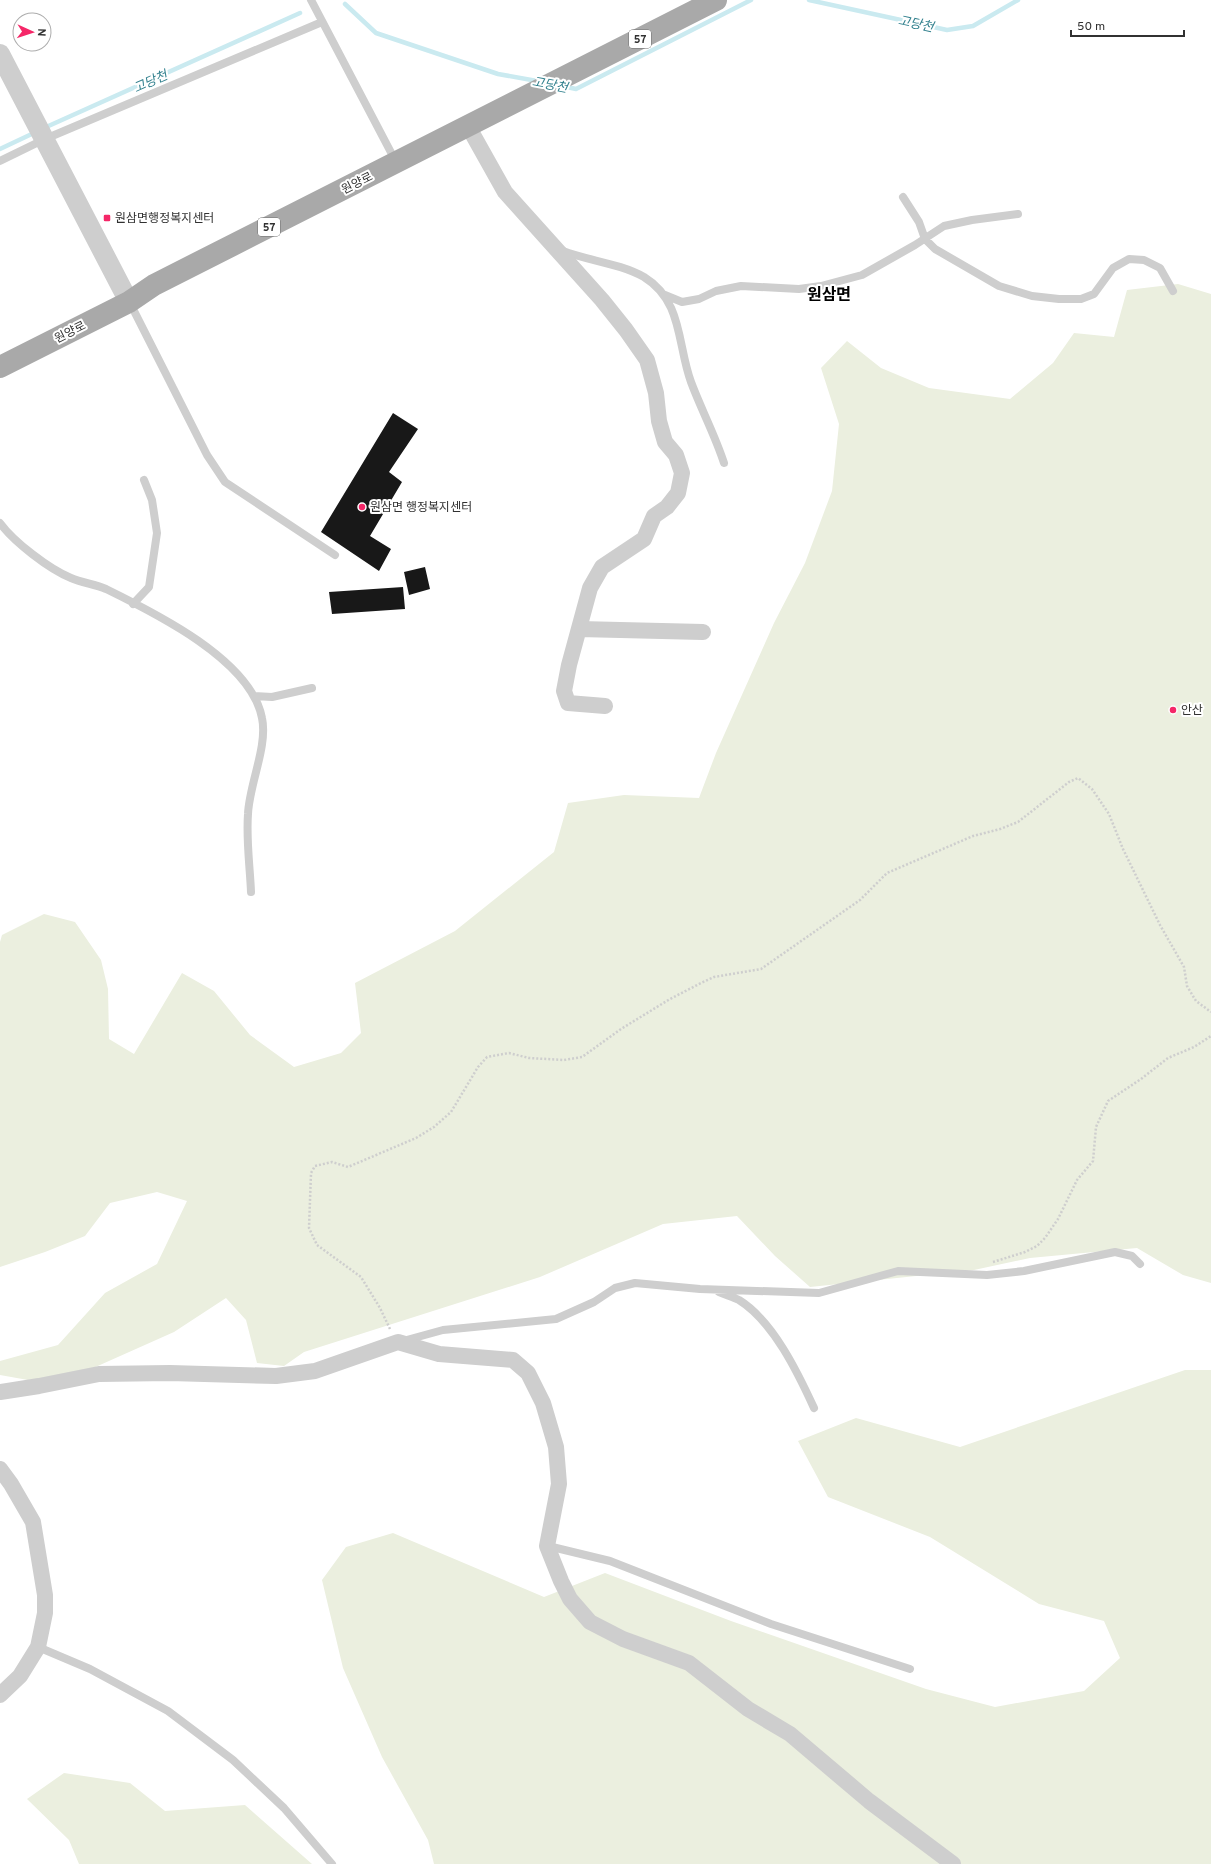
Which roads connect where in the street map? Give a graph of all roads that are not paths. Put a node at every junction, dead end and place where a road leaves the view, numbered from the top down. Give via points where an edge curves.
1 (311, 0) edge
2 (716, 0) edge
3 (322, 22) junction
4 (0, 54) edge
5 (468, 126) junction
6 (45, 140) junction
7 (0, 161) edge
8 (397, 163) junction
9 (903, 197) dead end
10 (1018, 214) dead end
11 (925, 239) junction
12 (553, 247) junction
13 (1173, 291) dead end
14 (665, 296) junction
15 (129, 302) junction
16 (0, 367) edge
17 (724, 463) dead end
18 (144, 480) dead end
19 (0, 523) edge
20 (335, 555) dead end
21 (134, 604) junction
22 (579, 629) junction
23 (703, 632) dead end
24 (312, 688) dead end
25 (254, 696) junction
26 (605, 706) dead end
27 (251, 892) dead end
28 (1140, 1264) dead end
29 (713, 1290) junction
30 (396, 1343) junction
31 (0, 1392) edge
32 (814, 1408) dead end
33 (0, 1469) edge
34 (547, 1546) junction
35 (38, 1647) junction
36 (910, 1669) dead end
37 (0, 1695) edge
38 (332, 1864) edge
39 (954, 1864) edge

1 - 3 lane
2 - 5 main road, 원양로 / 57
3 - 6 lane
3 - 8 lane
4 - 6 street
5 - 8 main road, 원양로 / 57
5 - 12 street via 505,192
6 - 7 lane
6 - 15 street
8 - 15 main road, 원양로 / 57 via 154,285
9 - 11 lane via 920,222
10 - 11 lane via 944,226
11 - 13 lane via 935,249 999,286 1032,296 1059,299 1081,298 1094,294 1113,268 1129,260 1144,260 1160,268
11 - 14 lane via 862,275 821,286 799,289 741,286 716,291 699,300 682,302
12 - 14 lane via 575,256 627,269 645,277
12 - 22 street via 602,300 647,360 656,393 659,421 666,442 676,455 682,473 678,493 667,507 654,516 644,539 602,567 590,588
14 - 17 lane via 676,317 690,380
15 - 16 main road, 원양로 / 57
15 - 20 lane via 207,455 225,482
18 - 21 lane via 152,500 157,533 149,587
19 - 21 lane via 8,534 33,554 70,578 104,588
21 - 25 lane via 191,634 231,667
22 - 23 street
22 - 26 street via 564,691 568,703
24 - 25 lane via 272,697
25 - 27 lane via 262,719 259,759 248,814
28 - 29 lane via 1132,1256 1115,1252 1024,1271 980,1275 898,1271 819,1293
29 - 30 lane via 634,1283 615,1288 594,1302 556,1319 443,1330
29 - 32 lane via 739,1300 765,1322 799,1375
30 - 31 street via 315,1371 276,1376 99,1374
30 - 34 street via 439,1354 513,1360 528,1373 543,1403 556,1447 559,1484
33 - 35 street via 33,1522 45,1595
34 - 36 lane via 610,1561 771,1624
34 - 39 street via 570,1599 590,1622 623,1639 690,1663 748,1709 790,1734 869,1801
35 - 37 street via 20,1676
35 - 38 lane via 90,1669 168,1711 238,1766 284,1808

